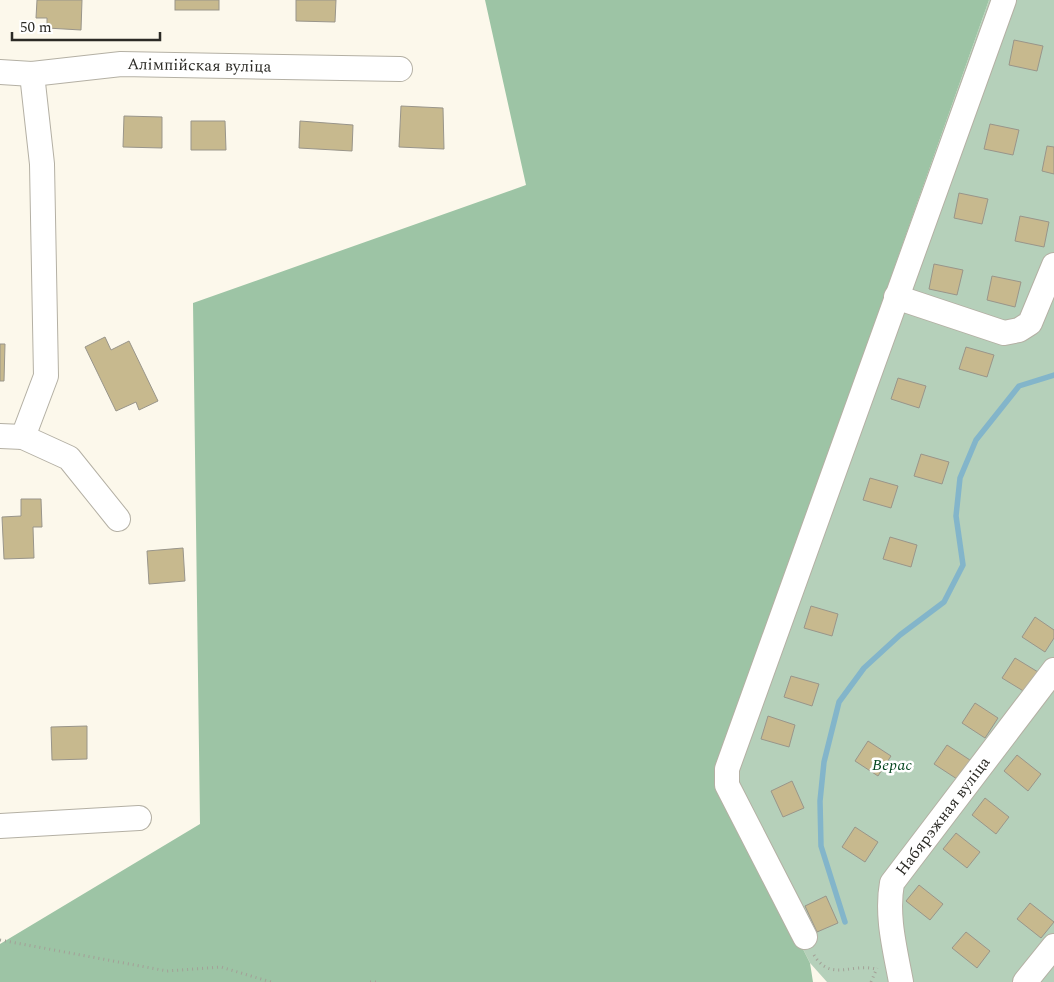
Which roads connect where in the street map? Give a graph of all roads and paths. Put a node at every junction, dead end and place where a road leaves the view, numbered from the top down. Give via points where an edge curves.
1 (1004, 0) edge
2 (400, 69) dead end
3 (0, 72) edge
4 (32, 74) junction
5 (1054, 265) edge
6 (896, 297) junction
7 (0, 436) edge
8 (23, 437) junction
9 (118, 519) dead end
10 (1054, 670) edge
11 (139, 818) dead end
12 (0, 826) edge
13 (805, 937) joint
14 (0, 940) edge
15 (1054, 946) edge
16 (876, 969) dead end
17 (271, 982) edge
18 (370, 982) edge
19 (378, 982) edge
20 (901, 982) edge
21 (1025, 982) edge

1 - 6 street
2 - 4 street, Алімпійская вуліца via 122,64
3 - 4 street, Алімпійская вуліца
4 - 8 street via 42,164 46,376
5 - 6 street via 1030,323 1019,330 1004,333
6 - 13 street via 727,769 727,785
7 - 8 street
8 - 9 street via 69,458
10 - 20 street, Набярэжная вуліца via 892,883 890,920
11 - 12 street
13 - 16 path via 820,967 827,971
14 - 17 path via 167,971 221,967
15 - 21 street
18 - 19 path

